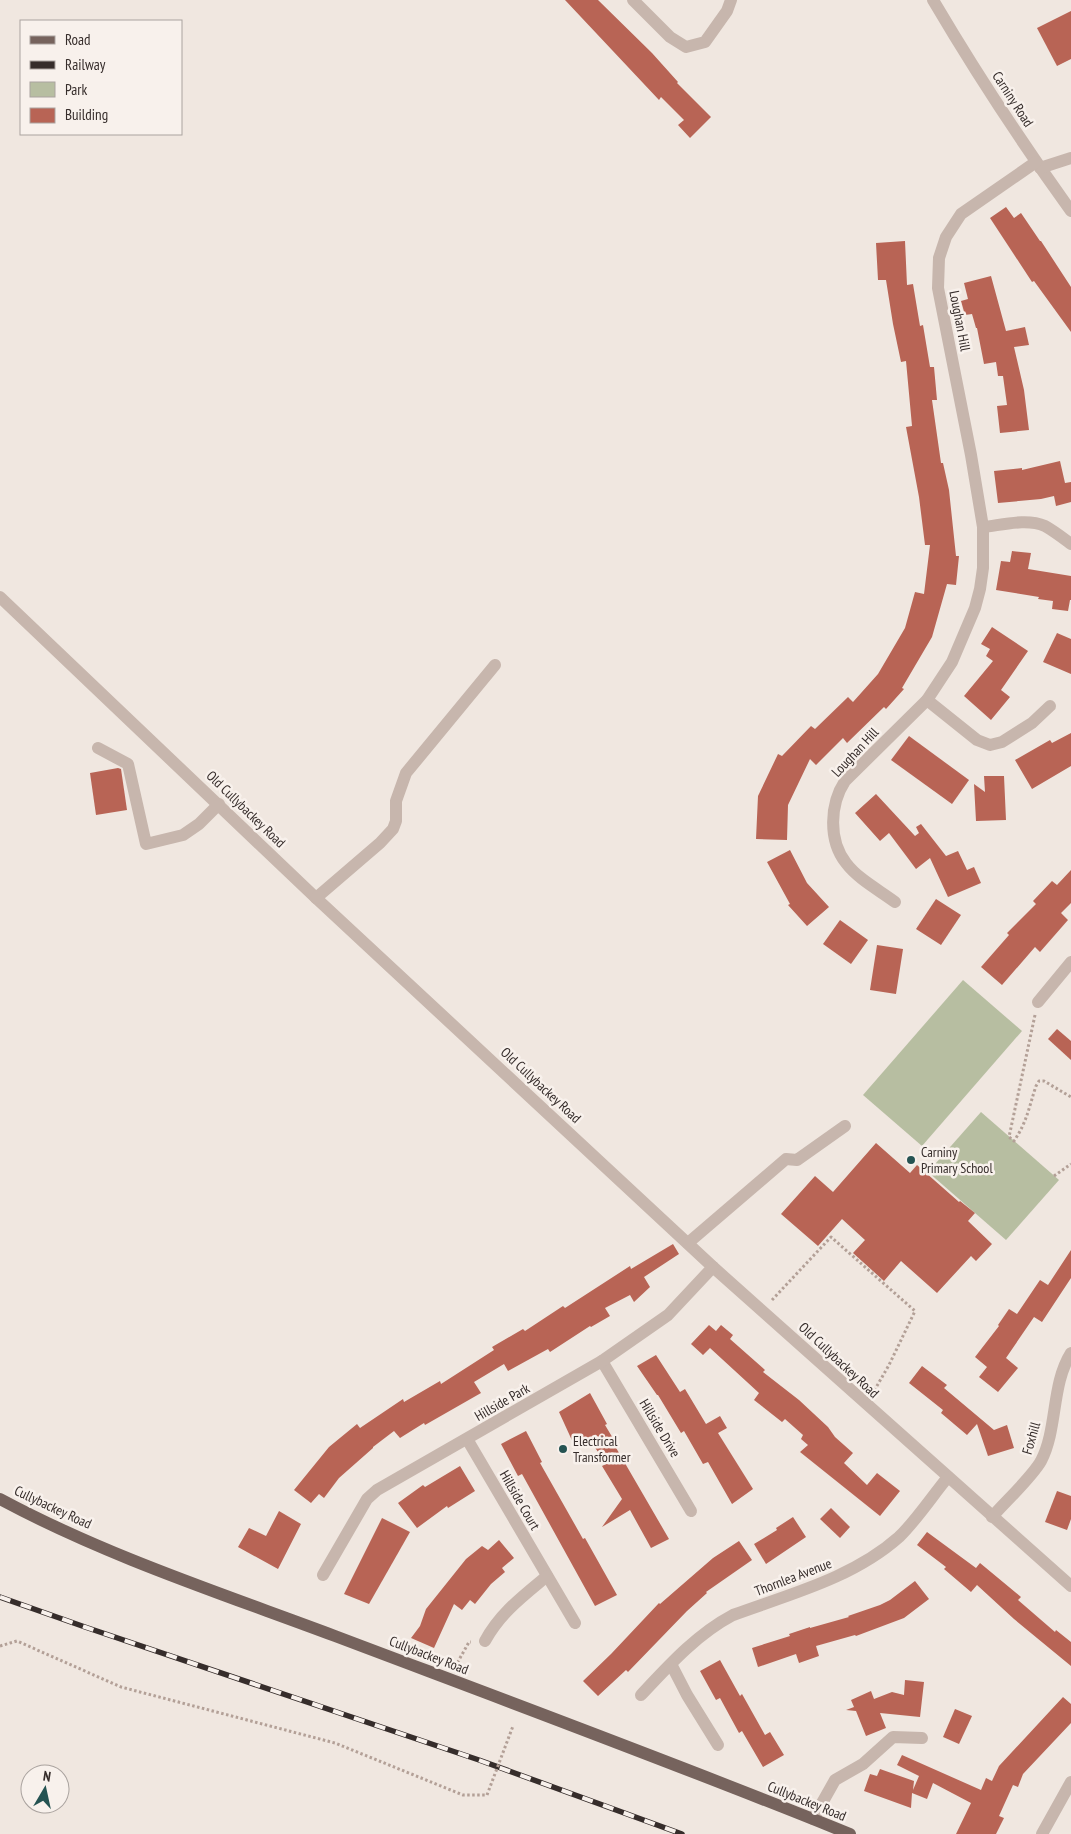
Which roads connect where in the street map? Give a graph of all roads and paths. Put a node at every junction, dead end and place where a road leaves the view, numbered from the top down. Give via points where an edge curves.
1 (633, 0) edge
2 (731, 0) edge
3 (934, 0) edge
4 (1071, 158) edge
5 (1038, 165) junction
6 (1070, 209) edge
7 (983, 527) junction
8 (1071, 544) edge
9 (0, 597) edge
10 (495, 665) dead end
11 (927, 700) junction
12 (1050, 706) dead end
13 (98, 748) dead end
14 (219, 804) junction
15 (316, 898) junction
16 (895, 902) dead end
17 (1071, 962) edge
18 (1038, 1002) joint
19 (1071, 1097) edge
20 (845, 1126) dead end
21 (1071, 1164) edge
22 (1054, 1176) dead end
23 (688, 1243) junction
24 (713, 1267) junction
25 (763, 1310) junction
26 (1071, 1353) edge
27 (602, 1362) junction
28 (864, 1403) junction
29 (467, 1439) junction
30 (948, 1477) junction
31 (0, 1499) edge
32 (0, 1507) edge
33 (21, 1510) junction
34 (691, 1511) dead end
35 (992, 1517) junction
36 (323, 1575) dead end
37 (547, 1576) junction
38 (1071, 1586) edge
39 (575, 1623) dead end
40 (484, 1641) joint
41 (0, 1646) edge
42 (671, 1664) junction
43 (447, 1678) junction
44 (642, 1695) dead end
45 (512, 1726) dead end
46 (922, 1738) dead end
47 (718, 1745) dead end
48 (1071, 1782) edge
49 (813, 1819) junction
50 (850, 1834) edge
51 (1042, 1834) edge

1 - 2 street via 670,37 686,47 705,42
3 - 5 street, Carniny Road via 963,51
4 - 5 street, Loughan Hill
5 - 6 street, Carniny Road
5 - 7 street, Loughan Hill via 961,214 946,237 939,258 938,288 972,455
7 - 8 street via 1035,523
7 - 11 street, Loughan Hill via 982,573 975,608 952,662
9 - 14 street, Old Cullybackey Road
10 - 15 street via 406,773 396,801 393,829
11 - 12 street via 978,740 990,745 1010,738
11 - 16 street, Loughan Hill via 849,776 841,787 834,809 835,839 846,863
13 - 14 street via 128,764 146,844 183,835
14 - 15 street, Old Cullybackey Road
15 - 23 street, Old Cullybackey Road
17 - 18 street
18 - 19 path via 1009,1137 1014,1141 1026,1122 1039,1081
20 - 23 street via 798,1160 786,1158
21 - 22 path
23 - 24 street, Old Cullybackey Road
24 - 25 street, Old Cullybackey Road
24 - 27 street, Hillside Park via 668,1315
25 - 28 street, Old Cullybackey Road
25 - 28 path via 831,1236 915,1311 884,1375
26 - 35 street, Foxhill via 1062,1374 1040,1463
27 - 29 street, Hillside Park
27 - 34 street, Hillside Drive
28 - 30 street, Old Cullybackey Road
29 - 36 street, Hillside Park via 372,1494
29 - 37 street, Hillside Court
30 - 35 street, Old Cullybackey Road
30 - 42 street, Thornlea Avenue via 901,1536 869,1560 848,1572 733,1615 708,1630
31 - 33 main road, Cullybackey Road
32 - 33 street
33 - 43 main road, Cullybackey Road via 132,1560
35 - 38 street, Old Cullybackey Road
37 - 39 street, Hillside Court
37 - 40 street via 506,1610
40 - 43 path via 469,1642
41 - 45 path, bridge via 17,1641 121,1687 335,1743 463,1795 487,1795
42 - 44 street, Thornlea Avenue
42 - 47 street
43 - 49 main road, Cullybackey Road
46 - 49 street via 893,1737 863,1764 835,1780
48 - 51 street
49 - 50 main road, Cullybackey Road

